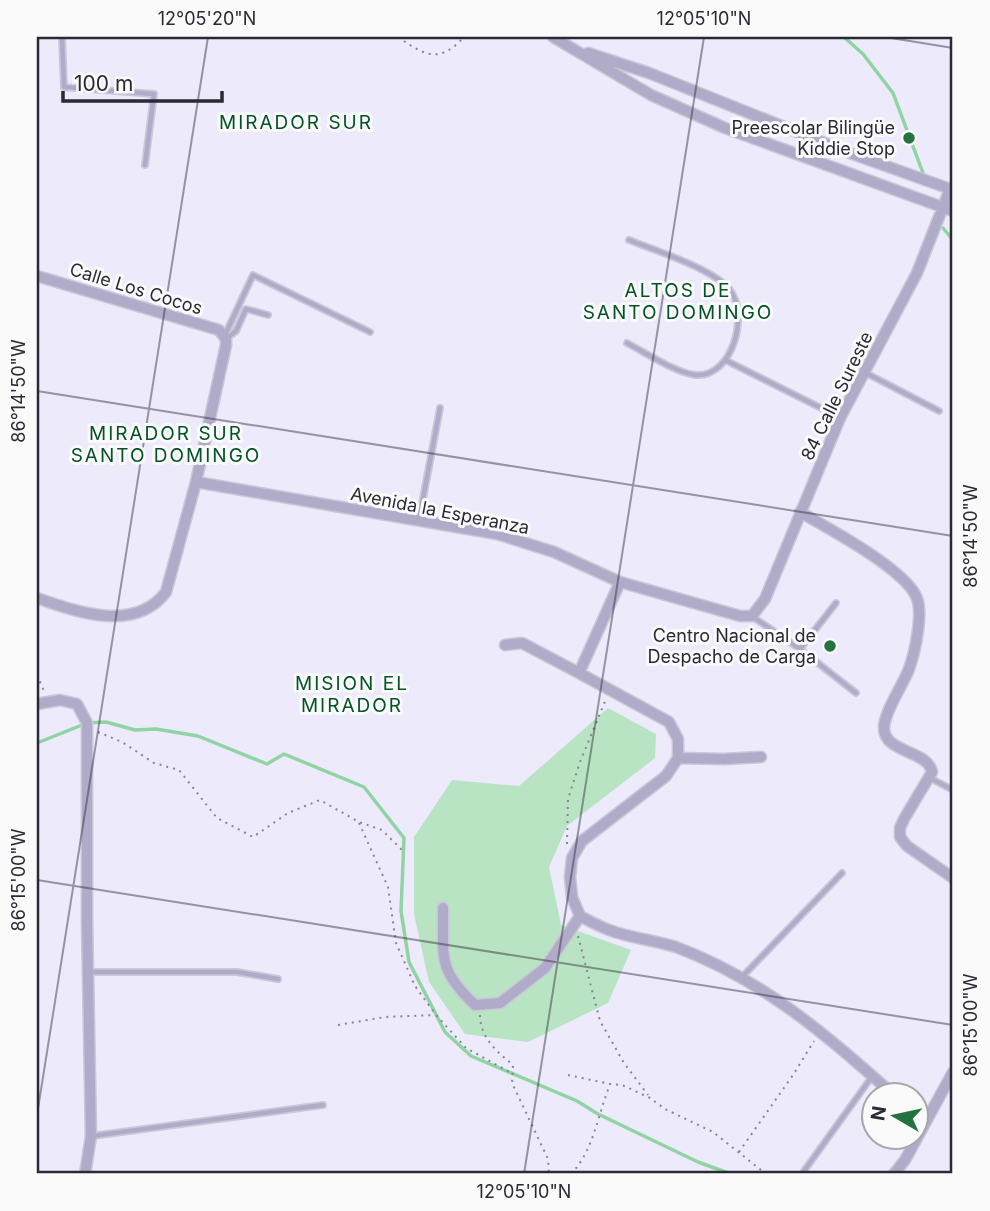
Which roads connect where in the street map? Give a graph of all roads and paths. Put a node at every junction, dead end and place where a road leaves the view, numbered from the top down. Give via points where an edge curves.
1 (62, 37) edge
2 (398, 37) edge
3 (464, 37) edge
4 (553, 37) edge
5 (577, 50) junction
6 (847, 152) junction
7 (145, 165) dead end
8 (841, 169) junction
9 (935, 184) junction
10 (951, 190) edge
11 (929, 201) junction
12 (948, 209) edge
13 (628, 240) dead end
14 (37, 276) edge
15 (268, 315) dead end
16 (370, 332) dead end
17 (226, 337) junction
18 (628, 343) dead end
19 (725, 360) junction
20 (863, 372) junction
21 (440, 408) dead end
22 (939, 411) dead end
23 (840, 418) junction
24 (196, 482) junction
25 (800, 512) junction
26 (419, 521) junction
27 (620, 582) junction
28 (37, 598) edge
29 (836, 603) dead end
30 (752, 616) junction
31 (505, 645) dead end
32 (800, 649) junction
33 (579, 673) junction
34 (37, 675) edge
35 (608, 688) junction
36 (856, 693) dead end
37 (42, 703) edge
38 (87, 727) junction
39 (761, 757) dead end
40 (678, 758) junction
41 (930, 778) junction
42 (953, 790) edge
43 (359, 822) junction
44 (403, 850) dead end
45 (572, 858) junction
46 (842, 873) dead end
47 (953, 878) edge
48 (443, 908) dead end
49 (577, 921) junction
50 (88, 972) junction
51 (742, 978) junction
52 (278, 979) dead end
53 (480, 1004) junction
54 (436, 1015) junction
55 (338, 1025) dead end
56 (819, 1029) junction
57 (953, 1072) edge
58 (513, 1074) junction
59 (568, 1075) dead end
60 (873, 1076) junction
61 (880, 1082) edge
62 (610, 1084) junction
63 (650, 1098) junction
64 (323, 1105) dead end
65 (930, 1113) edge
66 (91, 1136) junction
67 (909, 1152) edge
68 (738, 1153) junction
69 (804, 1171) dead end
70 (85, 1174) edge
71 (549, 1174) edge
72 (571, 1174) edge
73 (766, 1174) edge
74 (894, 1174) edge

1 - 7 lane via 64,87 154,94
2 - 3 path via 438,55 450,51
4 - 5 street
5 - 6 street via 649,73
5 - 8 street via 651,95 725,128
6 - 8 street
6 - 9 street
8 - 11 street
9 - 10 street
9 - 11 street
10 - 12 street, 84 Calle Sureste
11 - 12 street
12 - 20 street, 84 Calle Sureste
13 - 19 lane via 709,273 730,290 738,316
14 - 17 street, Calle Los Cocos via 219,330
15 - 17 lane via 246,309 236,331
16 - 17 lane via 253,275
17 - 24 street
18 - 19 lane via 694,375 713,372
19 - 23 lane
20 - 22 lane
20 - 23 street, 84 Calle Sureste
21 - 26 lane
23 - 25 street, 84 Calle Sureste
24 - 26 street, Avenida la Esperanza
24 - 28 street via 166,592 157,604 108,616
25 - 30 street, 84 Calle Sureste via 765,599
25 - 41 street via 904,579 917,597 920,614 911,663 884,728 892,743 931,766
26 - 27 street, Avenida la Esperanza via 525,542
27 - 30 street, Avenida la Esperanza
27 - 33 street
29 - 32 lane
30 - 32 lane
31 - 33 street via 522,643
32 - 36 lane
33 - 35 street
34 - 37 path
35 - 40 street via 669,722 678,739
35 - 45 path via 568,799 567,844
37 - 38 street via 60,700 77,704
38 - 43 path via 154,763 179,770 217,818 253,837 288,813 320,800
38 - 50 street
39 - 40 street
40 - 45 street via 666,776 583,841
41 - 42 lane
41 - 47 street via 904,819 900,837
43 - 44 path via 382,830
43 - 54 path via 388,887 396,943 415,986
45 - 49 street
46 - 51 lane
48 - 53 street via 444,966 455,986 475,1005
49 - 51 street via 675,947
49 - 53 street via 545,968 500,1003
49 - 63 path via 600,1021
50 - 52 lane via 237,972
50 - 66 street
51 - 56 street
53 - 58 path via 480,1028 495,1051 513,1065
54 - 55 path
54 - 58 path via 466,1048
56 - 60 street
56 - 68 path
57 - 65 street
58 - 71 path via 512,1083 548,1159
59 - 62 path
60 - 61 street
60 - 69 lane
62 - 63 path
62 - 72 path via 591,1145
63 - 68 path via 713,1132
64 - 66 lane
66 - 70 street
67 - 74 street
68 - 73 path

